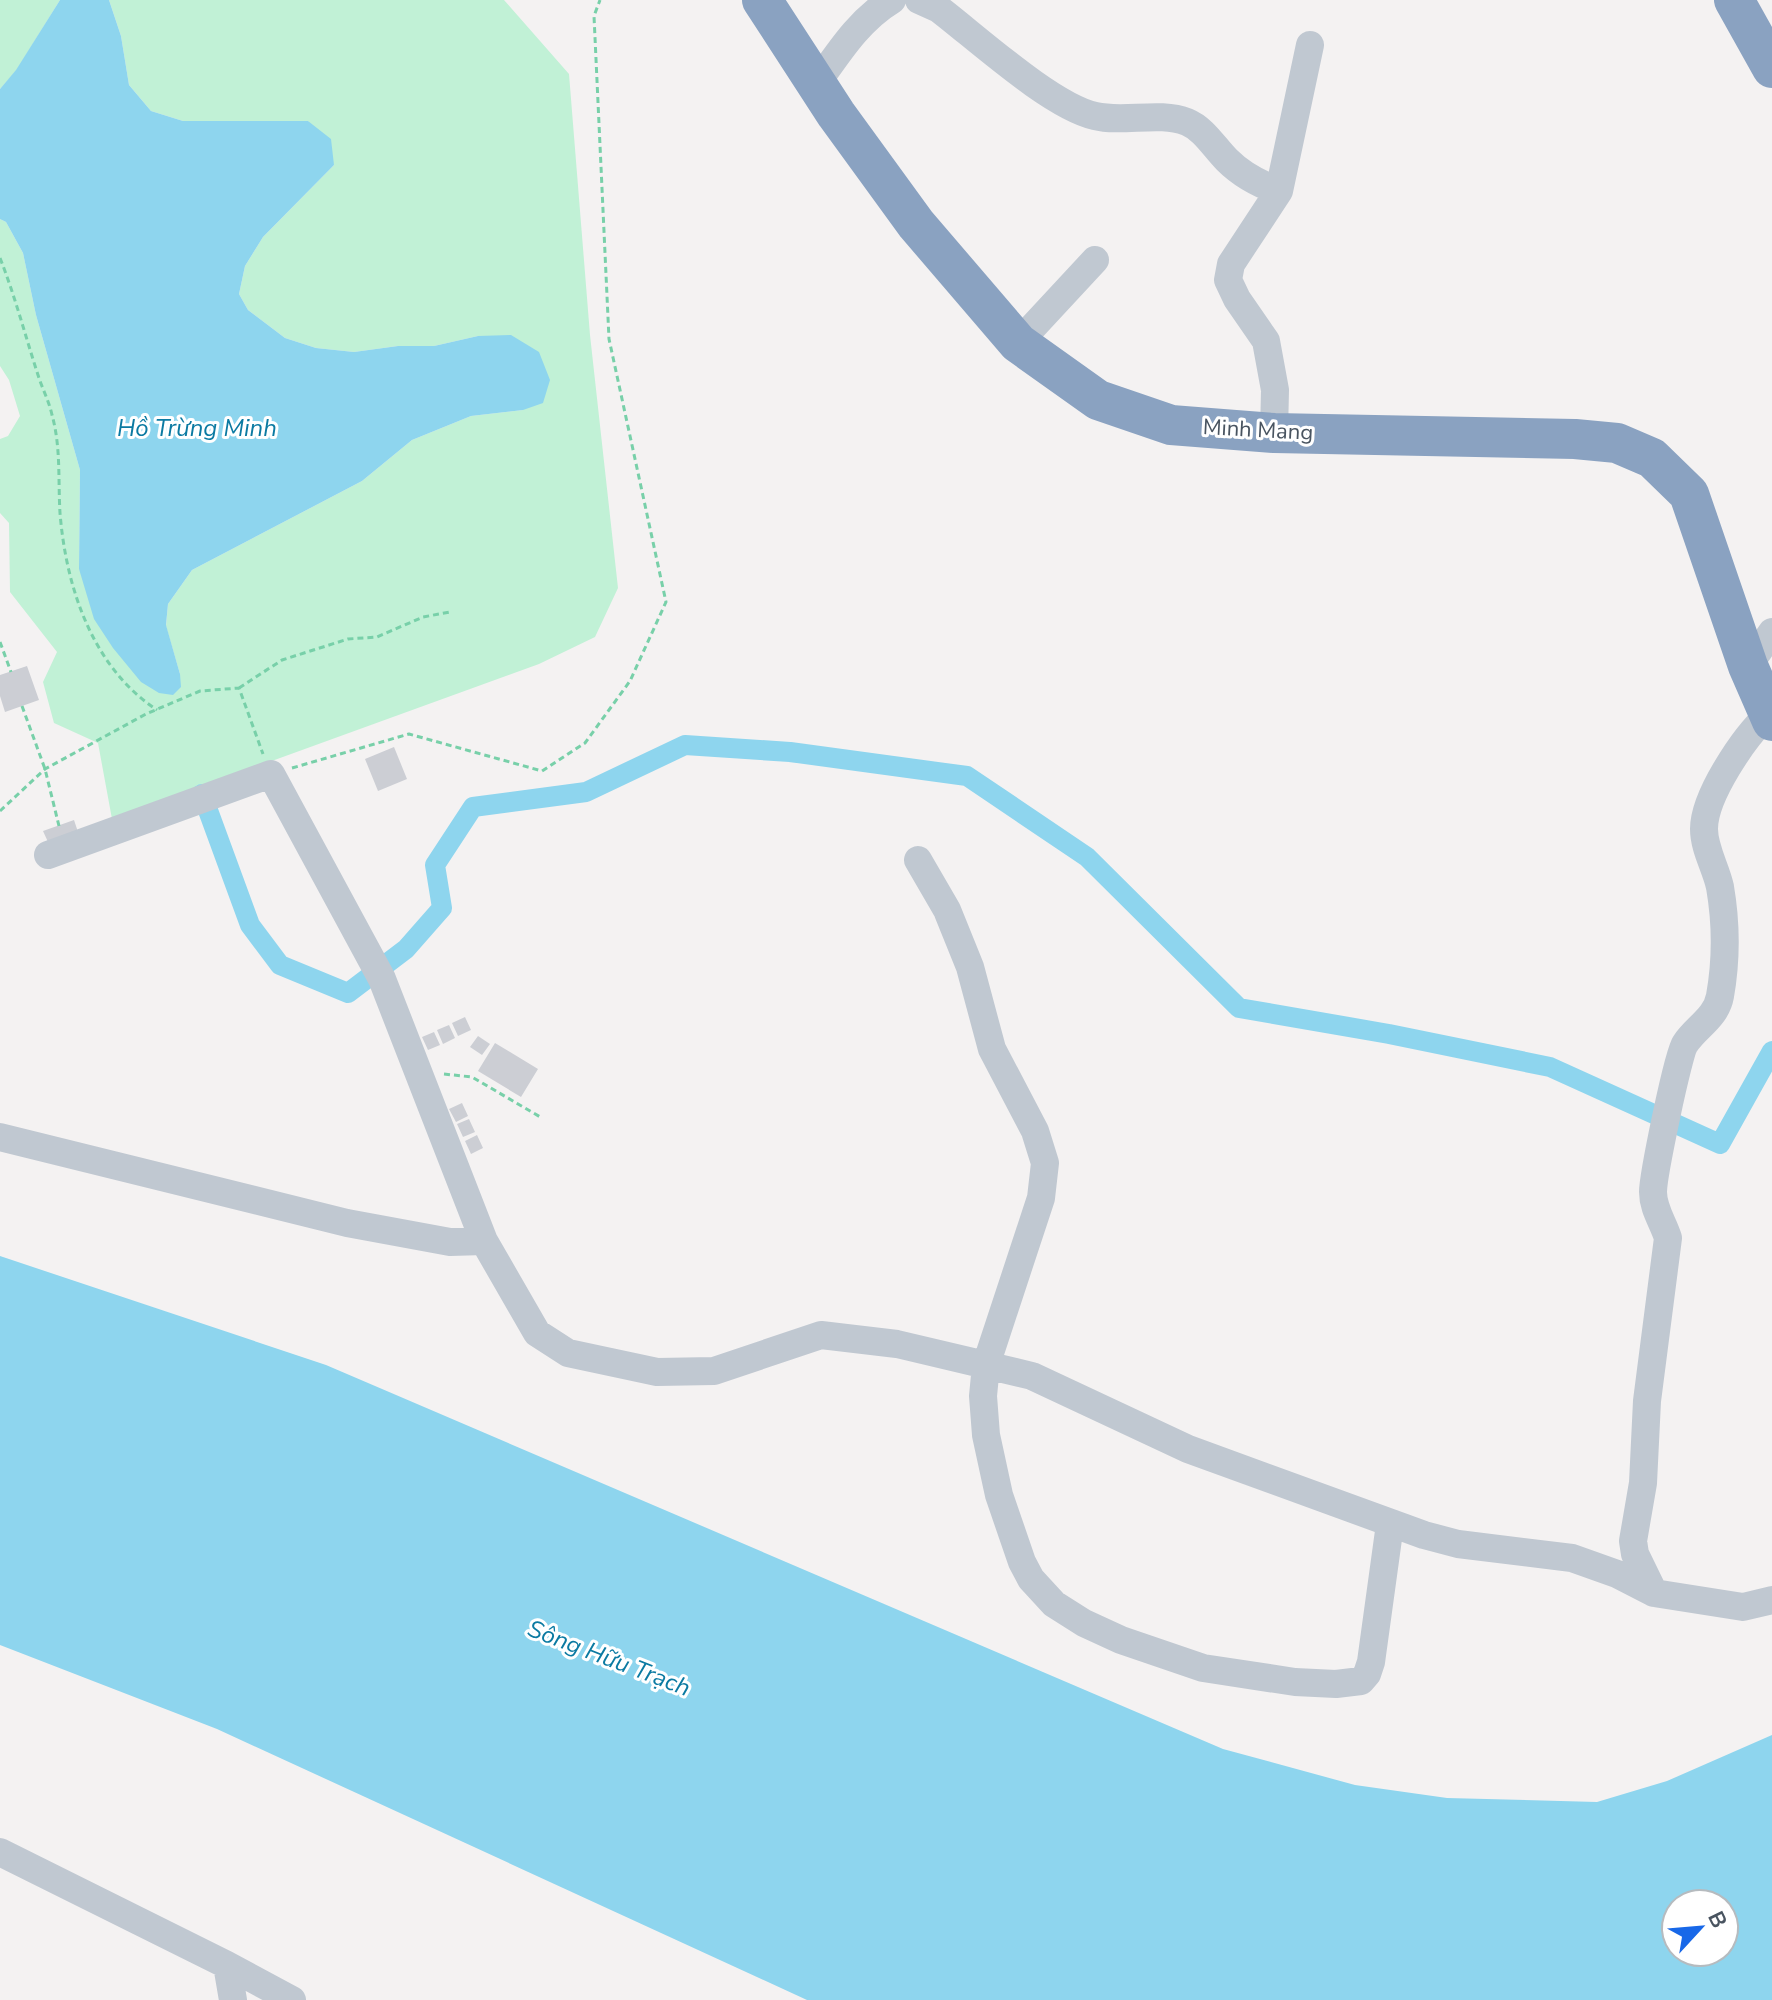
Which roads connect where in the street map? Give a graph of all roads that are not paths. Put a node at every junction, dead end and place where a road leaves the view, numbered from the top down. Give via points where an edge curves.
1 (762, 0) edge
2 (892, 0) edge
3 (919, 0) edge
4 (1734, 0) edge
5 (1751, 0) edge
6 (1772, 39) edge
7 (1310, 45) dead end
8 (1772, 68) edge
9 (817, 83) junction
10 (1279, 191) junction
11 (1095, 260) dead end
12 (1018, 343) junction
13 (1274, 433) junction
14 (1772, 632) edge
15 (1748, 666) junction
16 (1770, 718) edge
17 (48, 855) dead end
18 (918, 860) dead end
19 (0, 1137) edge
20 (484, 1241) junction
21 (986, 1365) junction
22 (1390, 1524) junction
23 (1654, 1593) junction
24 (1772, 1600) edge
25 (0, 1852) edge
26 (227, 1965) junction
27 (233, 2000) edge
28 (292, 2000) edge

1 - 9 highway, Minh Mang
2 - 9 street via 850,37
3 - 10 street via 939,9 1074,108 1114,119 1186,122 1241,172
4 - 8 highway
5 - 6 highway
7 - 10 street
9 - 12 highway, Minh Mang via 916,224
10 - 13 street via 1231,264 1228,280 1266,341 1275,390
11 - 12 street
12 - 13 highway, Minh Mang via 1098,400 1171,425
13 - 15 highway, Minh Mang via 1575,439 1617,443 1652,458 1689,494
14 - 15 street
15 - 16 highway, Minh Mang
16 - 23 street via 1738,748 1707,810 1704,828 1720,888 1723,978 1719,1003 1683,1046 1653,1189 1668,1238 1633,1541
17 - 20 street via 271,774 376,970
18 - 21 street via 947,910 970,967 992,1049 1035,1131 1045,1163 1041,1198
19 - 20 street via 347,1223 450,1242
20 - 21 street via 537,1333 568,1353 657,1372 714,1371 821,1335 897,1344
21 - 22 street via 1032,1376 1188,1449
21 - 22 street via 984,1414 991,1462 1022,1562 1054,1604 1121,1640 1203,1668 1295,1682 1361,1681 1371,1662
22 - 23 street via 1458,1544 1572,1558
23 - 24 street via 1743,1607
25 - 26 street
26 - 27 street
26 - 28 street

